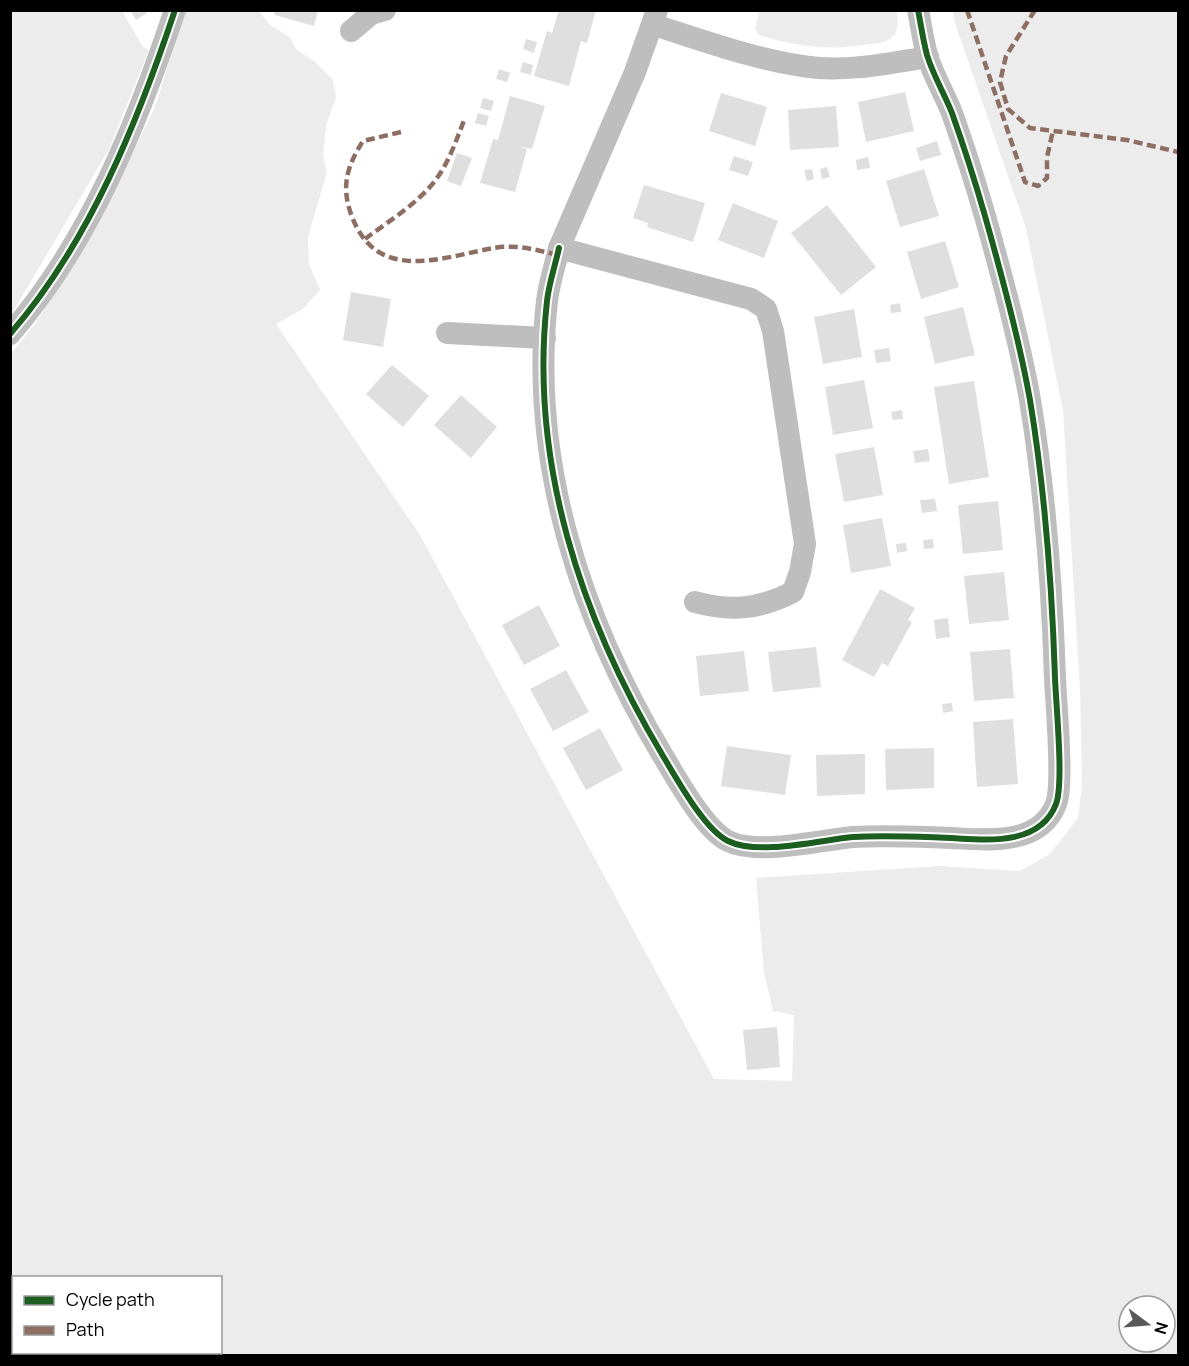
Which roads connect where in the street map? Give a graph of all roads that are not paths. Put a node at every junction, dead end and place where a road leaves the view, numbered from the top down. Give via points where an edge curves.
1 (175, 10) edge
2 (918, 10) edge
3 (375, 12) edge
4 (655, 18) edge
5 (351, 31) dead end
6 (928, 57) junction
7 (559, 248) junction
8 (447, 333) dead end
9 (10, 334) edge
10 (545, 338) junction
11 (695, 602) dead end

1 - 9 street via 150,84 99,195 41,293
2 - 6 street
3 - 5 street
4 - 6 street via 758,57 811,67 864,67
4 - 7 street
6 - 10 street via 973,173 1013,319 1030,402 1052,615 1058,778 1056,805 1040,826 1021,837 986,840 855,837 758,846 724,840 711,828 644,724 590,612 567,542 552,471 544,392
7 - 10 street via 547,298
7 - 11 street via 751,299 766,309 773,331 805,544 800,572 793,592 750,609
8 - 10 street

